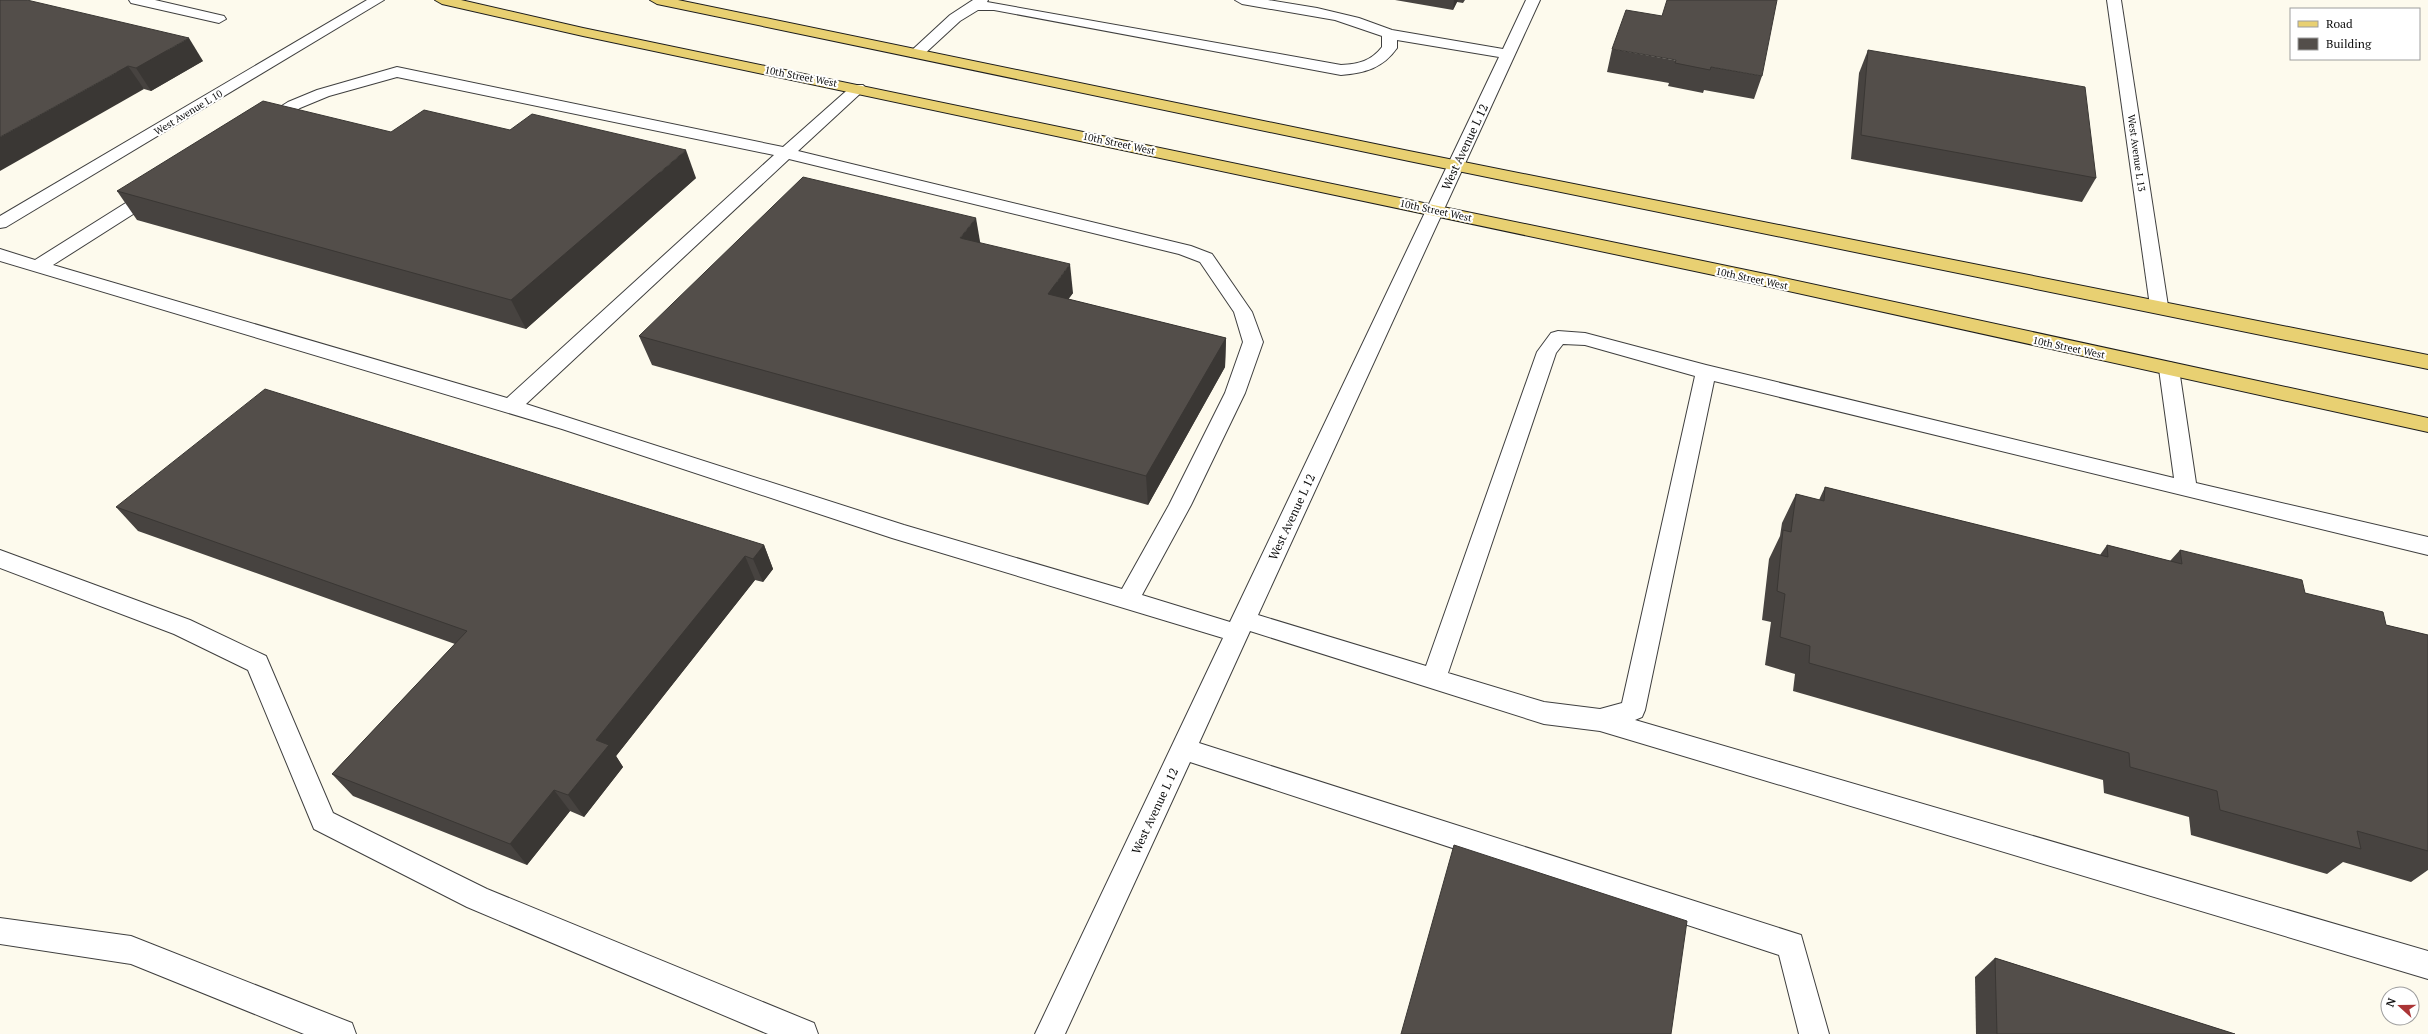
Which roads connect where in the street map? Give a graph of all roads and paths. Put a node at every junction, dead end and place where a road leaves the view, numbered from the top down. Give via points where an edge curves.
1 (136, 0) edge
2 (377, 0) edge
3 (442, 0) edge
4 (656, 0) edge
5 (1242, 0) edge
6 (1533, 0) edge
7 (2114, 0) edge
8 (978, 3) edge
9 (219, 19) dead end
10 (1389, 34) junction
11 (916, 54) junction
12 (1508, 54) junction
13 (858, 88) junction
14 (254, 130) edge
15 (786, 153) junction
16 (1456, 166) junction
17 (166, 185) edge
18 (1436, 210) junction
19 (0, 223) edge
20 (0, 255) edge
21 (38, 266) junction
22 (2159, 306) junction
23 (2428, 362) edge
24 (2169, 369) junction
25 (1706, 372) junction
26 (511, 406) junction
27 (2428, 425) edge
28 (2186, 489) junction
29 (2428, 546) edge
30 (0, 559) edge
31 (1128, 599) junction
32 (1241, 626) junction
33 (1434, 679) junction
34 (1600, 720) junction
35 (1184, 749) junction
36 (0, 931) edge
37 (2428, 965) edge
38 (341, 1034) edge
39 (803, 1034) edge
40 (1050, 1034) edge
41 (1814, 1034) edge

1 - 9 street
2 - 19 street, West Avenue L 10
3 - 13 main road, 10th Street West via 583,32
4 - 11 main road
5 - 10 street via 1348,19
6 - 12 street, West Avenue L 12
7 - 22 street, West Avenue L 13
8 - 10 street via 1341,70 1362,70 1380,61 1390,48
8 - 11 street via 955,18
10 - 12 street
11 - 16 main road
12 - 16 street, West Avenue L 12
13 - 15 street
13 - 18 main road, 10th Street West
14 - 15 street via 294,105 316,96 397,72
15 - 26 street
15 - 31 street via 1185,250 1206,258 1243,312 1253,342 1235,393 1180,505
16 - 18 street, West Avenue L 12
16 - 22 main road
17 - 21 street
18 - 24 main road, 10th Street West
18 - 32 street, West Avenue L 12
20 - 21 street
21 - 26 street
22 - 23 main road
24 - 27 main road, 10th Street West
24 - 28 street
25 - 28 street
25 - 33 street via 1585,339 1558,337 1547,352
25 - 34 street via 1634,710
26 - 31 street via 900,532
28 - 29 street
30 - 39 street via 182,627 257,663 323,821 477,898
31 - 32 street
32 - 33 street
32 - 35 street, West Avenue L 12
33 - 34 street via 1544,713
34 - 37 street
35 - 40 street, West Avenue L 12
35 - 41 street via 1791,945
36 - 38 street via 131,950

